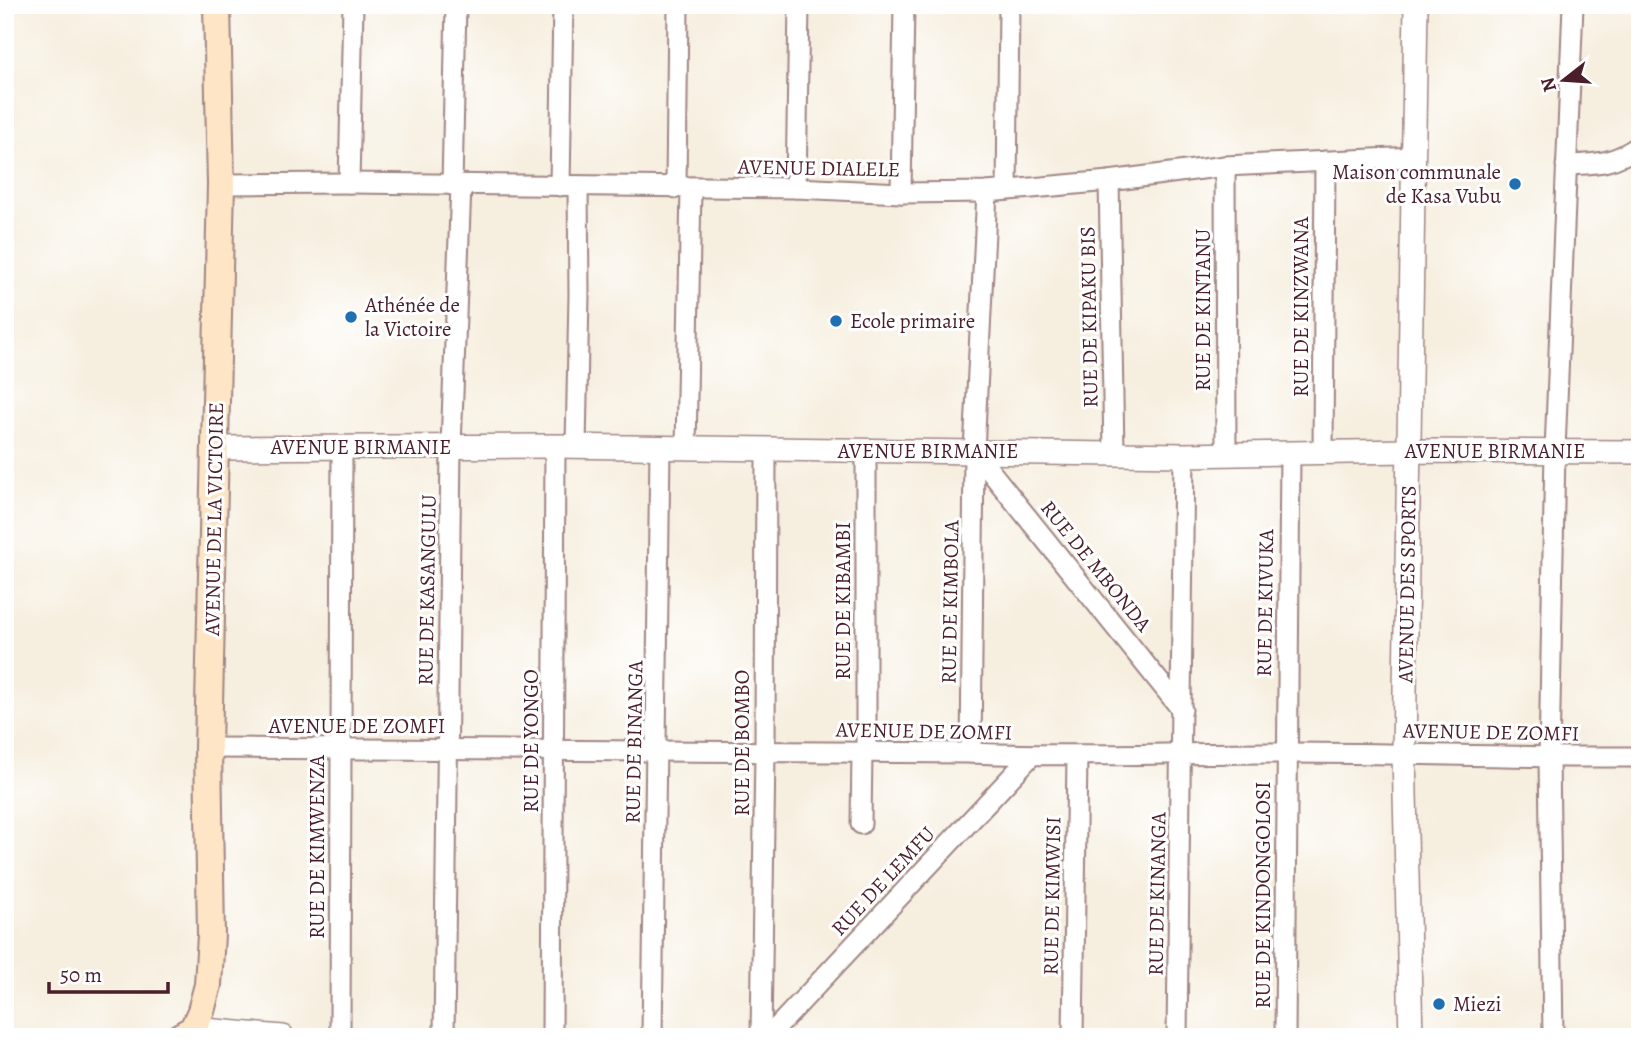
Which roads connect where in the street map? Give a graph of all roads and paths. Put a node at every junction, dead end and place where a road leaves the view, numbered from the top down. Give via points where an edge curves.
1 (217, 5) edge
2 (353, 5) edge
3 (456, 5) edge
4 (563, 5) edge
5 (678, 5) edge
6 (799, 5) edge
7 (904, 5) edge
8 (1010, 5) edge
9 (1416, 5) edge
10 (1573, 5) edge
11 (1640, 145) edge
12 (1413, 157) junction
13 (1325, 161) junction
14 (1566, 164) junction
15 (1225, 166) junction
16 (1110, 181) junction
17 (349, 183) junction
18 (221, 184) junction
19 (457, 185) junction
20 (569, 186) junction
21 (683, 188) junction
22 (796, 188) junction
23 (1007, 191) junction
24 (987, 192) junction
25 (901, 193) junction
26 (451, 446) junction
27 (566, 446) junction
28 (342, 447) junction
29 (216, 448) junction
30 (660, 448) junction
31 (687, 448) junction
32 (766, 450) junction
33 (866, 450) junction
34 (974, 451) junction
35 (1409, 451) junction
36 (1555, 451) junction
37 (1114, 452) junction
38 (1640, 452) edge
39 (1290, 453) junction
40 (1323, 453) junction
41 (1226, 454) junction
42 (1184, 455) junction
43 (1182, 710) junction
44 (208, 748) junction
45 (340, 748) junction
46 (554, 748) junction
47 (447, 749) junction
48 (656, 751) junction
49 (765, 752) junction
50 (864, 752) junction
51 (1286, 752) junction
52 (1404, 752) junction
53 (971, 753) junction
54 (1181, 753) junction
55 (1031, 756) junction
56 (1077, 756) junction
57 (1640, 757) edge
58 (1549, 758) junction
59 (861, 824) dead end
60 (186, 1033) edge
61 (283, 1037) edge
62 (340, 1037) edge
63 (444, 1037) edge
64 (552, 1037) edge
65 (652, 1037) edge
66 (761, 1037) edge
67 (768, 1037) edge
68 (1073, 1037) edge
69 (1177, 1037) edge
70 (1285, 1037) edge
71 (1410, 1037) edge
72 (1553, 1037) edge

1 - 18 main road, AVENUE DE LA VICTOIRE
2 - 17 street
3 - 19 street, RUE DE KASANGULU
4 - 20 street, RUE DE YONGO
5 - 21 street
6 - 22 street
7 - 25 street
8 - 23 street
9 - 12 street, AVENUE DES SPORTS
10 - 14 street
11 - 14 street via 1618,160
12 - 13 street, AVENUE DIALELE
12 - 35 street, AVENUE DES SPORTS
13 - 15 street, AVENUE DIALELE
13 - 40 street, RUE DE KINZWANA
14 - 36 street
15 - 16 street, AVENUE DIALELE
15 - 41 street, RUE DE KINTANU
16 - 23 street, AVENUE DIALELE
16 - 37 street, RUE DE KIPAKU BIS
17 - 18 street, AVENUE DIALELE
17 - 19 street, AVENUE DIALELE
18 - 29 main road, AVENUE DE LA VICTOIRE
19 - 20 street, AVENUE DIALELE
19 - 26 street, RUE DE KASANGULU
20 - 21 street, AVENUE DIALELE
20 - 27 street, RUE DE YONGO via 579,294
21 - 22 street, AVENUE DIALELE
21 - 31 street
22 - 25 street, AVENUE DIALELE
23 - 24 street, AVENUE DIALELE
24 - 25 street, AVENUE DIALELE
24 - 34 street, RUE DE KIMBOLA
26 - 27 street, AVENUE BIRMANIE
26 - 28 street, AVENUE BIRMANIE
26 - 47 street, RUE DE KASANGULU
27 - 30 street, AVENUE BIRMANIE
27 - 46 street, RUE DE YONGO
28 - 29 street, AVENUE BIRMANIE
28 - 45 street, RUE DE KIMWENZA
29 - 44 main road, AVENUE DE LA VICTOIRE
30 - 31 street, AVENUE BIRMANIE
30 - 48 street, RUE DE BINANGA
31 - 32 street, AVENUE BIRMANIE
32 - 33 street, AVENUE BIRMANIE
32 - 49 street, RUE DE BOMBO
33 - 34 street, AVENUE BIRMANIE
33 - 50 street, RUE DE KIBAMBI
34 - 37 street, AVENUE BIRMANIE
34 - 43 street, RUE DE MBONDA
34 - 53 street, RUE DE KIMBOLA
35 - 36 street, AVENUE BIRMANIE
35 - 40 street, AVENUE BIRMANIE
35 - 52 street, AVENUE DES SPORTS
36 - 38 street, AVENUE BIRMANIE
36 - 58 street
37 - 42 street, AVENUE BIRMANIE
39 - 40 street, AVENUE BIRMANIE
39 - 41 street, AVENUE BIRMANIE
39 - 51 street, RUE DE KIVUKA
41 - 42 street, AVENUE BIRMANIE
42 - 43 street, RUE DE KINANGA
43 - 54 street, RUE DE KINANGA
44 - 45 street, AVENUE DE ZOMFI
44 - 60 main road, AVENUE DE LA VICTOIRE via 208,985 201,1012
45 - 47 street, AVENUE DE ZOMFI
45 - 62 street, RUE DE KIMWENZA
46 - 47 street, AVENUE DE ZOMFI
46 - 48 street, AVENUE DE ZOMFI
46 - 64 street, RUE DE YONGO
47 - 63 street, RUE DE KASANGULU
48 - 49 street, AVENUE DE ZOMFI
48 - 65 street, RUE DE BINANGA
49 - 50 street, AVENUE DE ZOMFI
49 - 66 street, RUE DE BOMBO
50 - 53 street, AVENUE DE ZOMFI
50 - 59 street, RUE DE KIBAMBI
51 - 52 street, AVENUE DE ZOMFI
51 - 54 street, AVENUE DE ZOMFI
51 - 70 street, RUE DE KINDONGOLOSI
52 - 58 street, AVENUE DE ZOMFI
52 - 71 street, AVENUE DES SPORTS
53 - 55 street, AVENUE DE ZOMFI
54 - 56 street, AVENUE DE ZOMFI
54 - 69 street, RUE DE KINANGA
55 - 56 street, AVENUE DE ZOMFI
55 - 67 street, RUE DE LEMFU
56 - 68 street, RUE DE KIMWISI
57 - 58 street, AVENUE DE ZOMFI
58 - 72 street
60 - 61 street

